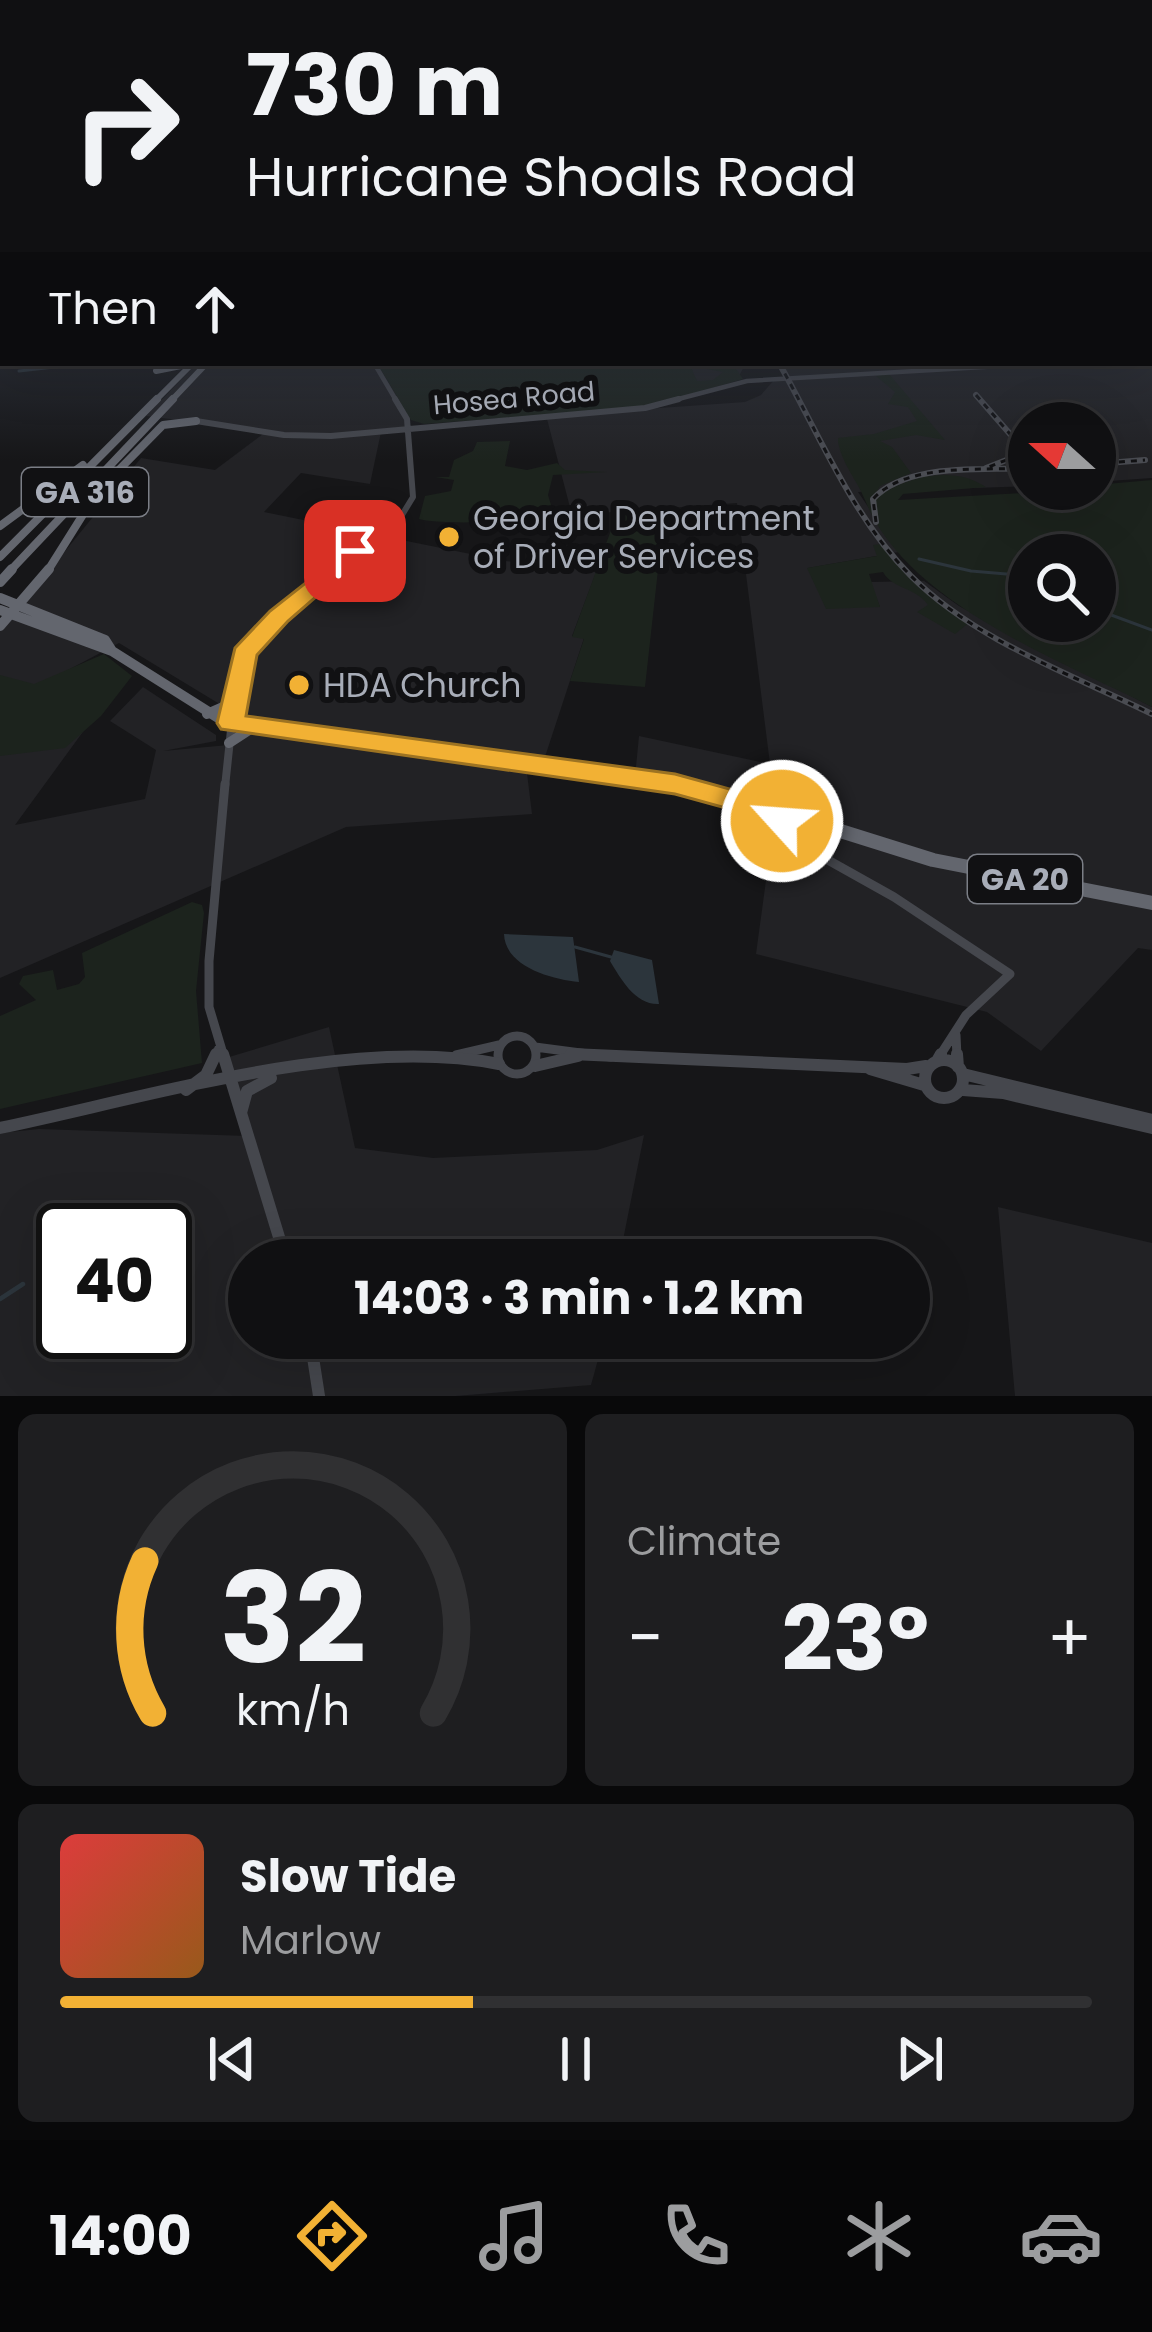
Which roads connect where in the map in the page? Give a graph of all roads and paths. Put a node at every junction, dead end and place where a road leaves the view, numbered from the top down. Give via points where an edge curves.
1 (185, 366) edge
2 (188, 366) edge
3 (204, 366) edge
4 (376, 366) edge
5 (1000, 366) edge
6 (156, 371) dead end
7 (170, 402) junction
8 (136, 420) junction
9 (196, 421) joint
10 (428, 426) junction
11 (409, 429) junction
12 (386, 430) junction
13 (93, 499) junction
14 (0, 526) edge
15 (0, 557) edge
16 (0, 583) edge
17 (29, 594) junction
18 (7, 605) edge
19 (36, 616) junction
20 (0, 629) edge
21 (234, 702) junction
22 (207, 714) junction
23 (231, 723) junction
24 (255, 727) junction
25 (229, 743) junction
26 (780, 813) junction
27 (824, 827) junction
28 (790, 836) junction
29 (1152, 903) edge
30 (956, 1034) junction
31 (502, 1044) junction
32 (535, 1047) junction
33 (219, 1048) junction
34 (454, 1056) junction
35 (579, 1056) junction
36 (499, 1064) junction
37 (931, 1064) junction
38 (530, 1068) junction
39 (869, 1068) junction
40 (960, 1071) junction
41 (277, 1074) junction
42 (229, 1082) junction
43 (928, 1088) junction
44 (963, 1090) junction
45 (184, 1091) junction
46 (240, 1118) junction
47 (1152, 1124) edge
48 (0, 1128) edge
49 (279, 1239) edge
50 (313, 1359) edge
51 (319, 1396) edge

1 - 6 highway
2 - 8 highway, GA 316
3 - 7 highway, GA 316
4 - 11 street
5 - 10 street, Hosea Road via 747,381 645,408
7 - 13 highway
7 - 16 highway, GA 316
8 - 14 highway
8 - 15 highway, GA 316
9 - 12 street via 310,436
9 - 13 highway via 161,427
10 - 11 street
10 - 11 street
11 - 12 street
11 - 12 street
11 - 21 street via 407,508 244,654
13 - 17 highway
17 - 18 highway
17 - 19 highway
18 - 19 highway, GA 20
18 - 20 highway
19 - 20 highway
19 - 22 highway, GA 20 via 112,650
21 - 22 highway
21 - 23 street
22 - 23 highway, GA 20
23 - 24 highway, GA 20
23 - 25 street
24 - 25 highway
24 - 26 highway, GA 20 via 675,784
25 - 33 street via 209,961
26 - 27 highway, GA 20
26 - 28 street
27 - 28 highway via 798,826
27 - 29 highway, GA 20 via 951,864
28 - 30 street via 1010,974
30 - 37 street
30 - 40 street
31 - 32 street via 519,1038
31 - 34 street
31 - 36 street
32 - 35 street
32 - 38 street
33 - 42 street
33 - 45 street via 206,1075
34 - 36 street
34 - 41 street
35 - 38 street
35 - 39 street
36 - 38 street
37 - 39 street
37 - 40 street
37 - 43 street via 922,1076
39 - 43 street
40 - 44 street
40 - 47 street
41 - 42 street
41 - 46 street via 247,1091
42 - 45 street
42 - 46 street
43 - 44 street via 947,1096
44 - 47 street
45 - 48 street
46 - 49 street
50 - 51 street

